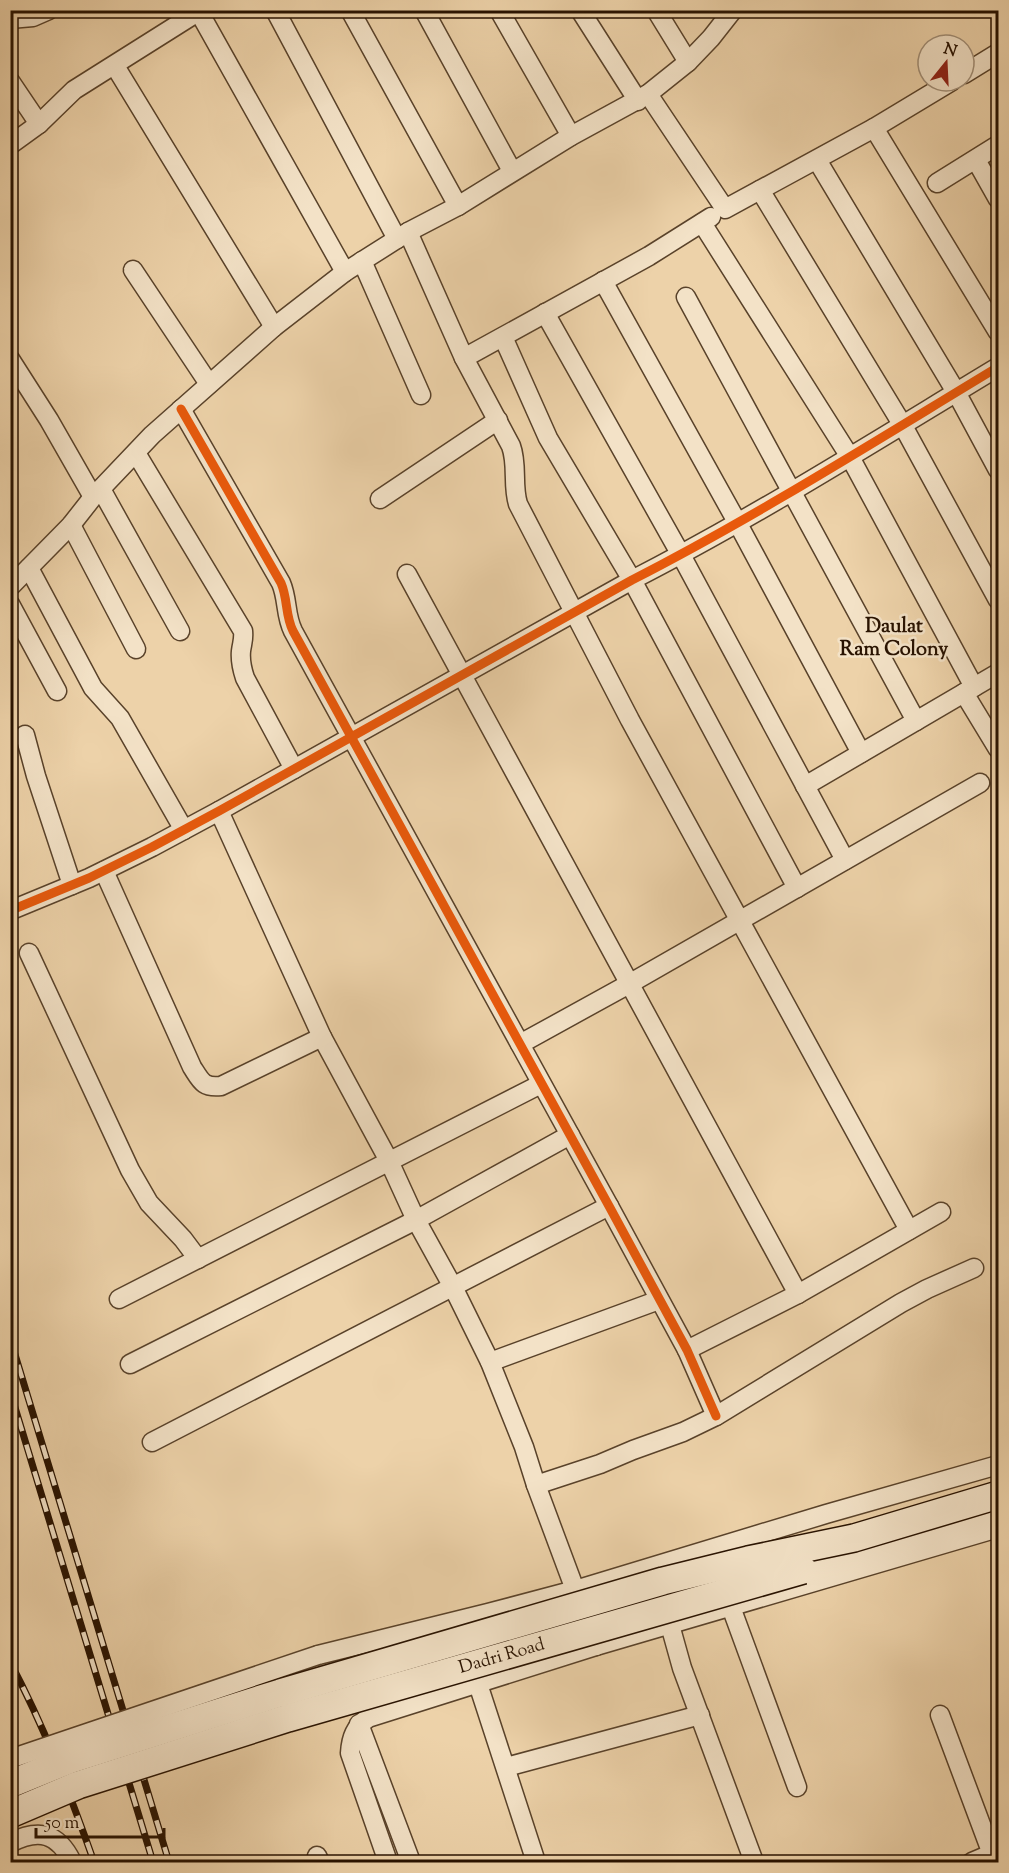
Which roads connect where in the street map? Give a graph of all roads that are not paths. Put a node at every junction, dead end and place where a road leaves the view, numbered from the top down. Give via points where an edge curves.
1 (49, 10) edge
2 (275, 10) edge
3 (350, 10) edge
4 (424, 10) edge
5 (499, 10) edge
6 (580, 10) edge
7 (656, 10) edge
8 (733, 10) edge
9 (200, 11) edge
10 (10, 19) edge
11 (999, 53) edge
12 (688, 62) junction
13 (115, 66) junction
14 (976, 67) edge
15 (10, 81) edge
16 (932, 93) edge
17 (643, 97) junction
18 (39, 124) junction
19 (874, 128) junction
20 (571, 136) junction
21 (10, 144) edge
22 (999, 146) edge
23 (818, 159) junction
24 (976, 160) junction
25 (512, 171) junction
26 (937, 183) dead end
27 (760, 190) junction
28 (999, 199) edge
29 (458, 206) junction
30 (725, 208) junction
31 (702, 223) junction
32 (402, 236) junction
33 (362, 261) junction
34 (133, 270) dead end
35 (345, 272) junction
36 (603, 281) junction
37 (686, 297) dead end
38 (545, 313) junction
39 (274, 327) junction
40 (999, 332) edge
41 (503, 337) junction
42 (10, 358) edge
43 (464, 358) junction
44 (999, 367) edge
45 (209, 384) junction
46 (956, 392) junction
47 (421, 395) dead end
48 (181, 409) junction
49 (498, 420) junction
50 (902, 424) junction
51 (135, 453) junction
52 (850, 457) junction
53 (999, 470) edge
54 (790, 491) junction
55 (97, 493) junction
56 (380, 499) dead end
57 (737, 522) junction
58 (71, 525) junction
59 (681, 555) junction
60 (29, 568) junction
61 (407, 574) dead end
62 (632, 580) junction
63 (10, 587) edge
64 (999, 600) edge
65 (10, 604) edge
66 (575, 613) junction
67 (180, 632) dead end
68 (136, 649) dead end
69 (999, 673) edge
70 (462, 675) junction
71 (969, 690) junction
72 (57, 691) dead end
73 (916, 721) junction
74 (25, 735) dead end
75 (352, 738) junction
76 (999, 749) edge
77 (861, 753) junction
78 (294, 770) junction
79 (980, 783) dead end
80 (805, 786) junction
81 (219, 811) junction
82 (184, 830) junction
83 (845, 860) junction
84 (104, 871) junction
85 (72, 885) junction
86 (797, 888) junction
87 (14, 909) dead end
88 (740, 921) junction
89 (29, 953) dead end
90 (630, 984) junction
91 (322, 1037) junction
92 (520, 1044) junction
93 (541, 1084) junction
94 (570, 1135) junction
95 (389, 1161) junction
96 (609, 1206) junction
97 (941, 1212) dead end
98 (416, 1220) junction
99 (909, 1230) junction
100 (198, 1259) junction
101 (974, 1268) dead end
102 (453, 1287) junction
103 (798, 1294) junction
104 (119, 1299) dead end
105 (658, 1300) junction
106 (687, 1350) junction
107 (490, 1362) junction
108 (130, 1364) dead end
109 (716, 1416) junction
110 (152, 1442) dead end
111 (999, 1465) edge
112 (536, 1485) junction
113 (999, 1495) edge
114 (999, 1511) edge
115 (999, 1528) edge
116 (575, 1590) junction
117 (731, 1607) junction
118 (670, 1625) junction
119 (596, 1646) junction
120 (478, 1684) junction
121 (700, 1715) junction
122 (940, 1715) dead end
123 (359, 1724) junction
124 (10, 1759) edge
125 (506, 1767) junction
126 (10, 1784) edge
127 (797, 1787) dead end
128 (10, 1814) edge
129 (10, 1843) edge
130 (996, 1852) edge
131 (72, 1863) edge
132 (388, 1863) edge
133 (411, 1863) edge
134 (536, 1863) edge
135 (754, 1863) edge
136 (972, 1863) edge

1 - 10 street via 33,17
2 - 32 street
3 - 29 street
4 - 25 street
5 - 20 street
6 - 17 street
7 - 12 street
8 - 12 street
9 - 13 street
9 - 35 street
11 - 14 street
12 - 17 street
13 - 18 street via 74,90
13 - 39 street
15 - 18 street
16 - 19 street
17 - 20 street
17 - 30 street
18 - 21 street
19 - 23 street
19 - 40 street
20 - 25 street
22 - 24 street
23 - 27 street
23 - 46 street
24 - 26 street
24 - 28 street
25 - 29 street
27 - 30 street
27 - 50 street
29 - 32 street
30 - 31 street
31 - 36 street
31 - 52 street
32 - 33 street
32 - 43 street
33 - 35 street
33 - 47 street
34 - 45 street
35 - 39 street
36 - 38 street
36 - 57 street
37 - 54 street
38 - 41 street
38 - 59 street
39 - 45 street
41 - 43 street
41 - 62 street via 548,438
42 - 55 street
43 - 49 street
44 - 46 street
45 - 48 street
46 - 50 street
46 - 53 street
48 - 51 street
48 - 75 street via 281,583 286,595 287,620
49 - 56 street
49 - 66 street via 515,457 518,504
50 - 52 street
50 - 64 street
51 - 55 street
51 - 78 street via 243,631 241,664 245,678
52 - 54 street
52 - 71 street
54 - 57 street
54 - 73 street
55 - 58 street
55 - 67 street
57 - 59 street
57 - 77 street
58 - 60 street
58 - 68 street
59 - 62 street
59 - 80 street
60 - 63 street
60 - 82 street via 93,688 120,718
61 - 70 street
62 - 66 street
62 - 86 street
65 - 72 street
66 - 70 street
66 - 88 street
69 - 71 street
70 - 75 street
70 - 90 street
71 - 73 street
71 - 76 street
73 - 77 street
74 - 85 street
75 - 78 street
75 - 92 street
77 - 80 street
78 - 81 street
79 - 83 street
80 - 83 street
81 - 82 street
81 - 91 street
82 - 84 street
83 - 86 street
84 - 85 street
84 - 91 street via 201,1082 221,1086
85 - 87 street
86 - 88 street
88 - 90 street
88 - 99 street
89 - 100 street via 130,1170 149,1203
90 - 92 street
90 - 103 street
91 - 95 street
92 - 93 street
93 - 94 street
93 - 95 street
94 - 96 street
94 - 98 street
95 - 98 street
95 - 100 street
96 - 102 street
96 - 105 street
97 - 99 street
98 - 102 street
98 - 108 street
99 - 103 street
100 - 104 street
101 - 109 street via 927,1288 876,1317
102 - 107 street
102 - 110 street
103 - 106 street
105 - 106 street
105 - 107 street
106 - 109 street
107 - 112 street via 525,1447
109 - 112 street via 600,1464
111 - 116 street
112 - 116 street
113 - 126 street, Dadri Road, bridge via 854,1538 663,1581 280,1693 69,1760
114 - 128 street, Dadri Road, bridge via 288,1718 78,1785
115 - 117 street
116 - 119 street
116 - 124 street, bridge via 318,1655
117 - 118 street
117 - 127 street
118 - 119 street
118 - 121 street
119 - 120 street
120 - 123 street
120 - 125 street
121 - 125 street
121 - 135 street
122 - 130 street
123 - 132 street via 351,1739 350,1753
123 - 133 street
125 - 134 street
129 - 131 street via 24,1836 47,1835 66,1849
130 - 136 street

